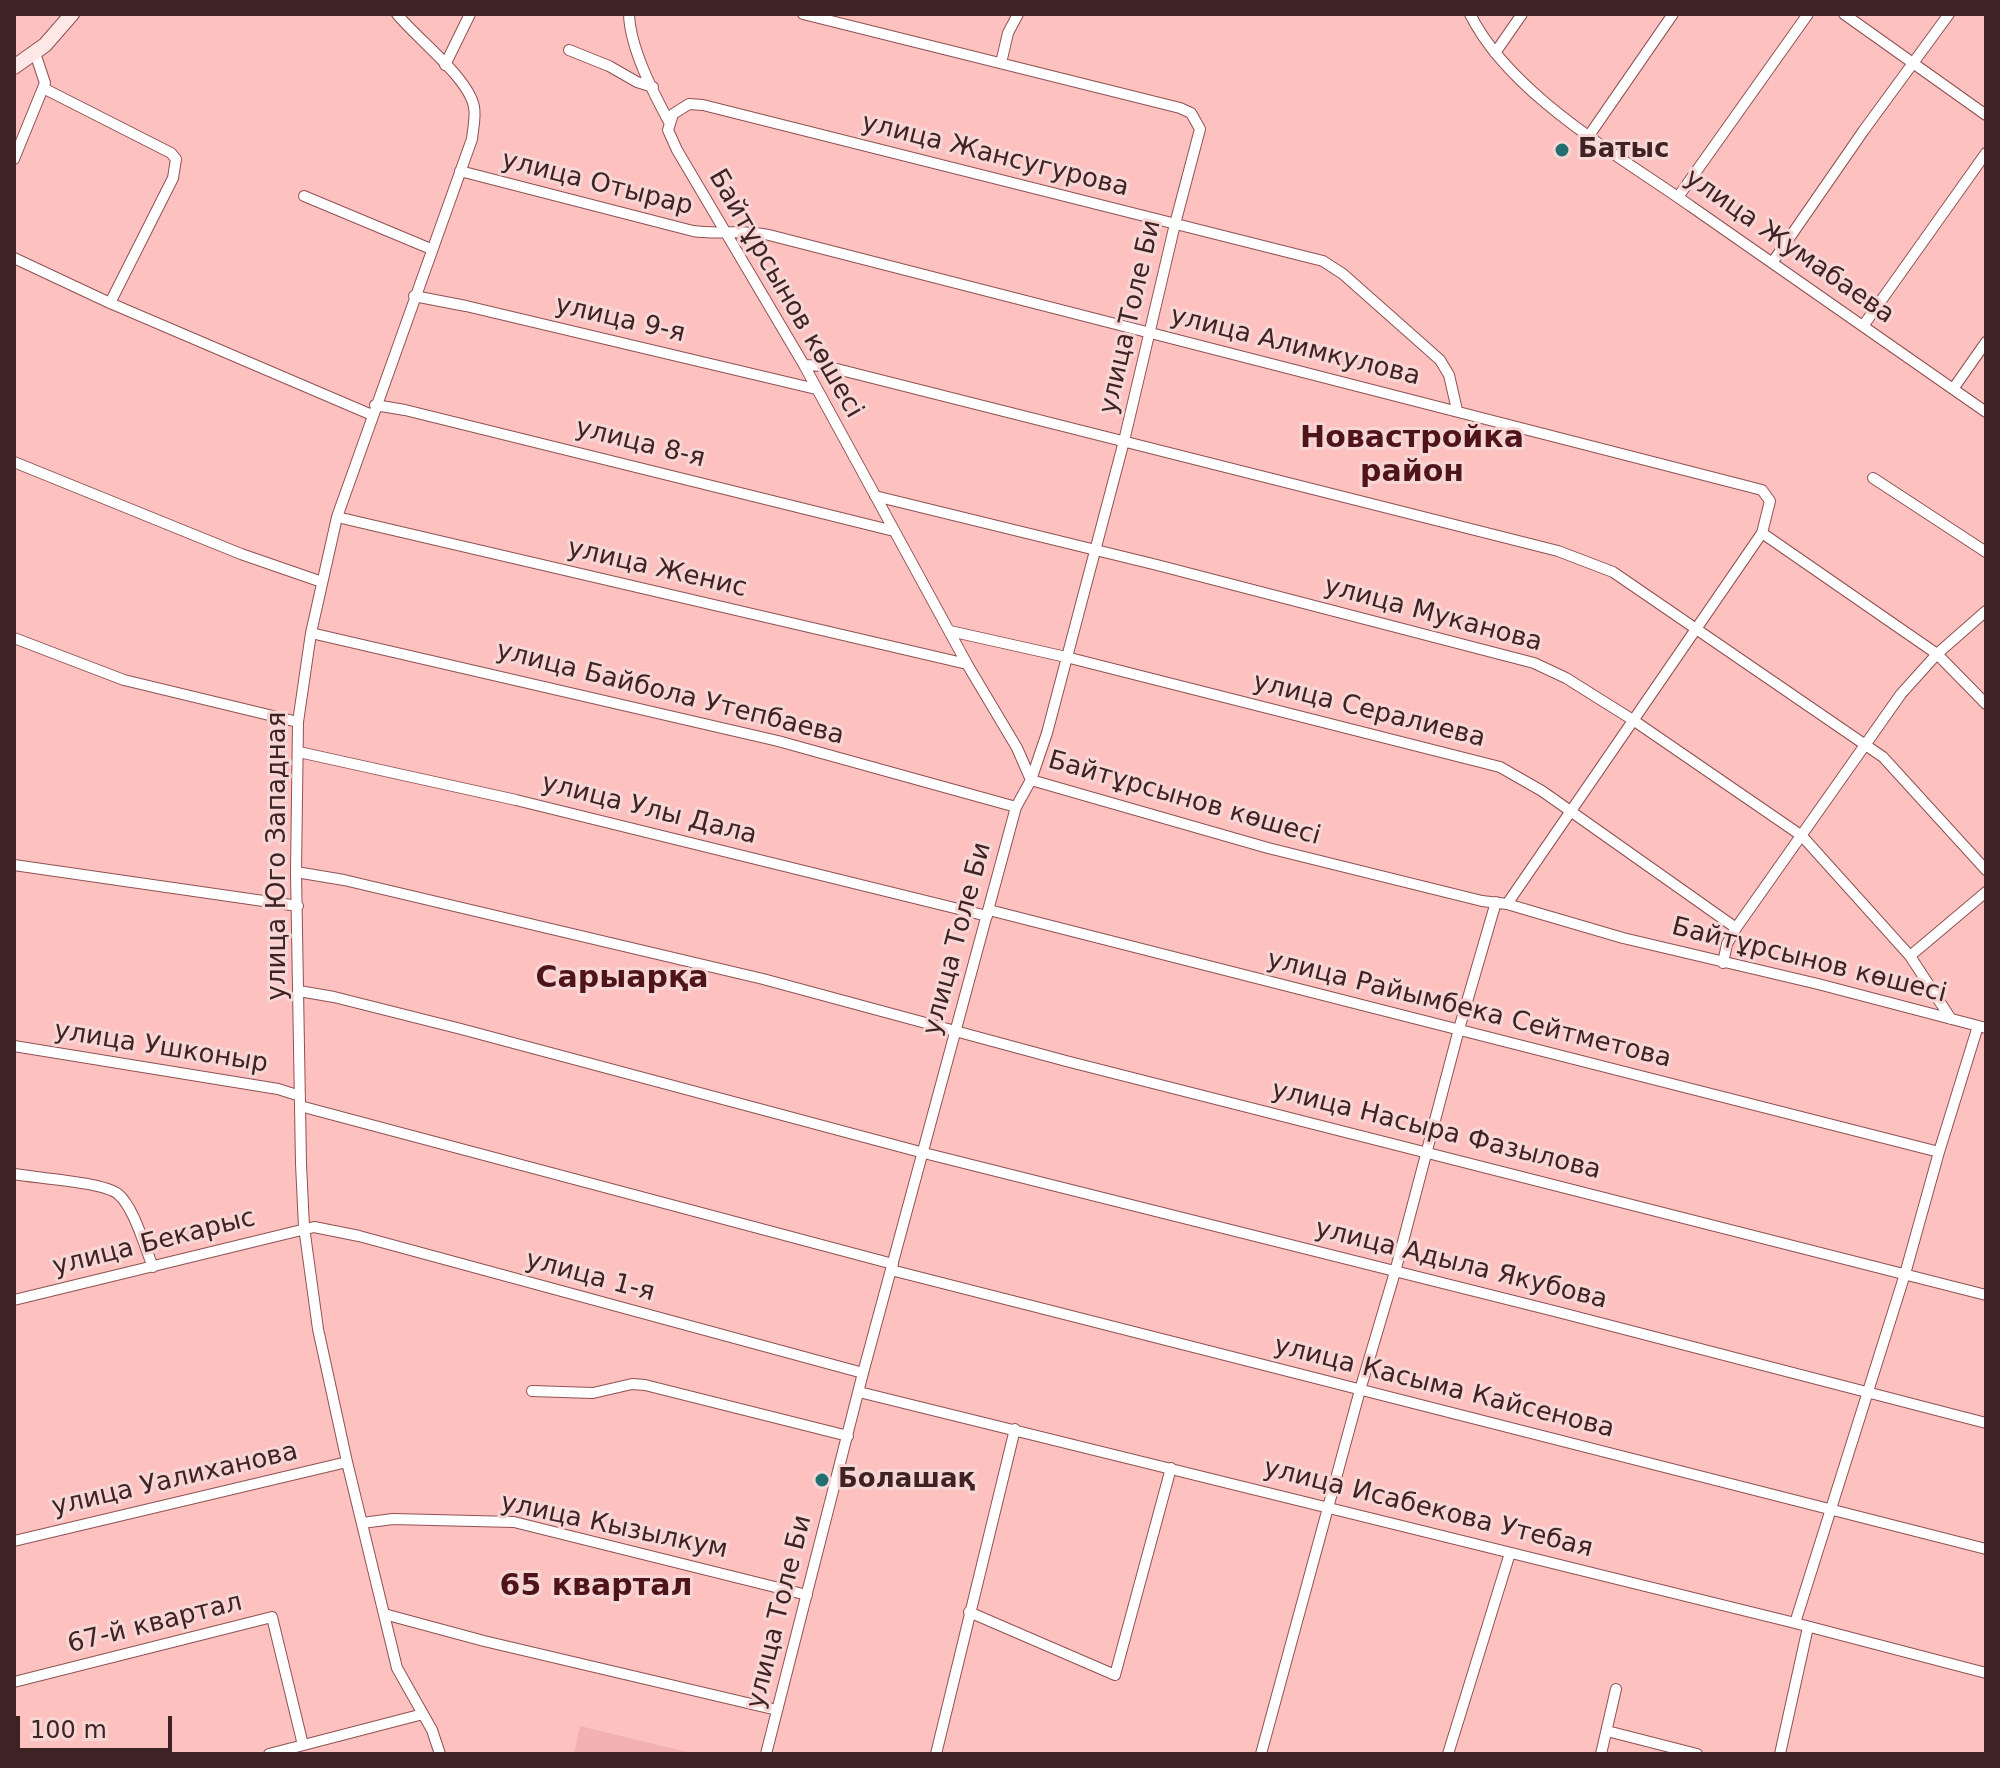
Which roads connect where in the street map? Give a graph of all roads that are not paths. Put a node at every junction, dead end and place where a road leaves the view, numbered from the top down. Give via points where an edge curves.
1 (72, 14) edge
2 (397, 14) edge
3 (470, 14) edge
4 (629, 14) edge
5 (803, 14) edge
6 (1007, 14) edge
7 (1018, 14) edge
8 (1470, 14) edge
9 (1522, 14) edge
10 (1673, 14) edge
11 (1808, 14) edge
12 (1844, 14) edge
13 (1949, 14) edge
14 (1008, 33) junction
15 (569, 50) dead end
16 (35, 53) junction
17 (1495, 53) junction
18 (1001, 63) junction
19 (1913, 64) junction
20 (445, 65) junction
21 (14, 67) edge
22 (653, 87) junction
23 (43, 88) junction
24 (1986, 115) edge
25 (669, 122) junction
26 (1588, 137) junction
27 (1986, 153) edge
28 (14, 159) edge
29 (460, 171) junction
30 (304, 196) dead end
31 (1678, 197) junction
32 (1175, 224) junction
33 (724, 234) junction
34 (431, 249) junction
35 (14, 258) edge
36 (1772, 263) junction
37 (414, 296) junction
38 (110, 303) junction
39 (1863, 326) junction
40 (1149, 333) junction
41 (1986, 342) edge
42 (804, 365) junction
43 (816, 389) junction
44 (1953, 389) junction
45 (373, 410) junction
46 (1457, 410) junction
47 (1986, 412) edge
48 (1124, 441) junction
49 (14, 462) edge
50 (1873, 478) dead end
51 (875, 496) junction
52 (337, 517) junction
53 (894, 531) junction
54 (1762, 533) junction
55 (1096, 549) junction
56 (1986, 552) edge
57 (322, 582) junction
58 (1986, 611) edge
59 (1698, 628) junction
60 (950, 631) junction
61 (311, 633) junction
62 (14, 638) edge
63 (1937, 654) junction
64 (1066, 657) junction
65 (967, 664) junction
66 (1986, 704) edge
67 (1633, 720) junction
68 (298, 722) junction
69 (1866, 744) junction
70 (299, 752) junction
71 (1031, 780) junction
72 (1016, 807) junction
73 (1570, 812) junction
74 (1802, 836) junction
75 (14, 865) edge
76 (1986, 870) edge
77 (296, 872) junction
78 (1986, 892) edge
79 (1501, 903) junction
80 (298, 906) junction
81 (988, 913) junction
82 (1736, 928) junction
83 (1910, 956) junction
84 (1723, 963) junction
85 (299, 991) junction
86 (1951, 1019) junction
87 (1982, 1027) edge
88 (1459, 1029) junction
89 (956, 1031) junction
90 (14, 1046) edge
91 (300, 1101) junction
92 (1427, 1152) junction
93 (1939, 1152) junction
94 (924, 1153) junction
95 (14, 1174) edge
96 (304, 1227) junction
97 (153, 1267) junction
98 (892, 1267) junction
99 (1395, 1272) junction
100 (1905, 1274) junction
101 (1986, 1295) edge
102 (14, 1300) edge
103 (863, 1373) junction
104 (1360, 1390) junction
105 (532, 1391) dead end
106 (859, 1392) junction
107 (1867, 1393) junction
108 (1986, 1423) edge
109 (1015, 1429) junction
110 (848, 1436) junction
111 (347, 1462) junction
112 (1171, 1468) junction
113 (1329, 1508) junction
114 (1832, 1510) junction
115 (362, 1523) junction
116 (14, 1541) edge
117 (1986, 1549) edge
118 (1510, 1553) junction
119 (807, 1595) junction
120 (969, 1612) junction
121 (384, 1614) junction
122 (1795, 1623) junction
123 (1808, 1627) junction
124 (1986, 1673) edge
125 (14, 1682) edge
126 (1616, 1689) dead end
127 (777, 1710) junction
128 (423, 1714) junction
129 (1607, 1731) junction
130 (303, 1745) junction
131 (269, 1754) edge
132 (440, 1754) edge
133 (766, 1754) edge
134 (936, 1754) edge
135 (1261, 1754) edge
136 (1448, 1754) edge
137 (1601, 1754) edge
138 (1697, 1754) edge
139 (1780, 1754) edge

1 - 16 main road
2 - 20 street, улица Юго Западная
3 - 20 street
4 - 22 street, Байтұрсынов көшесі via 635,47
5 - 18 street
6 - 14 street
7 - 14 street
8 - 17 street, улица Жумабаева
9 - 17 street
10 - 26 street
11 - 31 street
12 - 19 street
13 - 19 street
14 - 18 street
15 - 22 street
16 - 21 main road
16 - 23 street via 45,78
17 - 26 street, улица Жумабаева
18 - 32 street, улица Толе Би via 1191,113 1200,129
19 - 24 street
19 - 36 street
20 - 29 street, улица Юго Западная via 466,87 475,108 472,139
22 - 25 street, Байтұрсынов көшесі
23 - 28 street
23 - 38 street via 176,159 173,178
25 - 32 street, улица Жансугурова via 678,108 689,104
25 - 33 street, Байтұрсынов көшесі via 677,150
26 - 31 street, улица Жумабаева
27 - 39 street
29 - 33 street, улица Отырар via 693,231
29 - 34 street, улица Юго Западная
30 - 34 street
31 - 36 street, улица Жумабаева
32 - 40 street, улица Толе Би
32 - 46 street, улица Жансугурова via 1333,267 1440,360
33 - 40 street, улица Алимкулова via 760,233
33 - 42 street, Байтұрсынов көшесі
34 - 37 street, улица Юго Западная
35 - 38 street, улица 8-я
36 - 39 street, улица Жумабаева
37 - 43 street, улица 9-я
37 - 45 street, улица Юго Западная
38 - 45 street, улица 8-я
39 - 44 street, улица Жумабаева
40 - 46 street, улица Алимкулова
40 - 48 street, улица Толе Би
41 - 44 street
42 - 43 street, Байтұрсынов көшесі
42 - 48 street
43 - 51 street, Байтұрсынов көшесі
44 - 47 street, улица Жумабаева
45 - 52 street, улица Юго Западная
45 - 53 street, улица 8-я via 405,410
46 - 54 street, улица Алимкулова via 1762,490 1770,501
48 - 55 street, улица Толе Би
48 - 59 street via 1558,551 1613,572
49 - 57 street
50 - 56 street
51 - 53 street, Байтұрсынов көшесі
51 - 55 street, улица Муканова
52 - 57 street, улица Юго Западная
52 - 65 street, улица Женис
53 - 60 street, Байтұрсынов көшесі
54 - 59 street
54 - 63 street
55 - 64 street, улица Толе Би
55 - 67 street, улица Муканова via 1534,663
57 - 61 street, улица Юго Западная
58 - 63 street
59 - 67 street
59 - 69 street
60 - 64 street, улица Сералиева
60 - 65 street, Байтұрсынов көшесі
61 - 68 street, улица Юго Западная
61 - 72 street, улица Байбола Утепбаева via 778,741
62 - 68 street via 124,680
63 - 66 street
63 - 69 street
64 - 71 street, улица Толе Би
64 - 73 street, улица Сералиева via 1500,767
65 - 71 street, Байтұрсынов көшесі
67 - 73 street
67 - 74 street, улица Муканова
68 - 70 street, улица Юго Западная
69 - 74 street
69 - 76 street
70 - 77 street, улица Юго Западная
70 - 81 street, улица Улы Дала
71 - 72 street, улица Толе Би
71 - 79 street, Байтұрсынов көшесі via 1268,848
72 - 81 street, улица Толе Би
73 - 79 street
73 - 82 street, улица Сералиева
74 - 82 street
74 - 83 street, улица Муканова
75 - 80 street
77 - 80 street, улица Юго Западная
77 - 89 street, улица Насыра Фазылова via 763,979
78 - 83 street
79 - 84 street, Байтұрсынов көшесі
79 - 88 street
80 - 85 street, улица Юго Западная
81 - 88 street, улица Райымбека Сейтметова
81 - 89 street, улица Толе Би
82 - 84 street
83 - 86 street, улица Муканова
84 - 86 street, Байтұрсынов көшесі
85 - 91 street, улица Юго Западная
85 - 94 street, улица Адыла Якубова
86 - 87 street, Байтұрсынов көшесі
87 - 93 street
88 - 92 street
88 - 93 street, улица Райымбека Сейтметова
89 - 92 street, улица Насыра Фазылова
89 - 94 street, улица Толе Би
90 - 91 street, улица Ушконыр via 278,1089
91 - 96 street, улица Юго Западная
91 - 98 street, улица Ушконыр
92 - 99 street
92 - 100 street, улица Насыра Фазылова
93 - 100 street
94 - 98 street, улица Толе Би
94 - 99 street, улица Адыла Якубова
95 - 97 street via 118,1194
96 - 97 street, улица Бекарыс
96 - 103 street, улица 1-я via 359,1236
96 - 111 street, улица Юго Западная via 318,1329
97 - 102 street, улица Бекарыс
98 - 103 street, улица Толе Би
98 - 104 street, улица Касыма Кайсенова
99 - 104 street
99 - 107 street, улица Адыла Якубова
100 - 101 street, улица Насыра Фазылова
100 - 107 street
103 - 106 street, улица Толе Би
104 - 113 street
104 - 114 street, улица Касыма Кайсенова
105 - 110 street via 593,1393 645,1385
106 - 109 street, улица Исабекова Утебая
106 - 110 street, улица Толе Би
107 - 108 street, улица Адыла Якубова
107 - 114 street
109 - 112 street, улица Исабекова Утебая
109 - 120 street
110 - 119 street, улица Толе Би
111 - 115 street, улица Юго Западная
111 - 116 street, улица Уалиханова
112 - 113 street, улица Исабекова Утебая
112 - 120 street via 1115,1675
113 - 118 street, улица Исабекова Утебая
113 - 135 street
114 - 117 street, улица Касыма Кайсенова
114 - 122 street
115 - 119 street, улица Кызылкум via 514,1522
115 - 121 street, улица Юго Западная
118 - 122 street, улица Исабекова Утебая
118 - 136 street
119 - 127 street, улица Толе Би
120 - 134 street
121 - 127 street
121 - 128 street, улица Юго Западная via 397,1668
122 - 123 street, улица Исабекова Утебая
123 - 124 street, улица Исабекова Утебая
123 - 139 street
125 - 130 street, 67-й квартал via 272,1617
126 - 129 street
127 - 133 street, улица Толе Би
128 - 130 street
128 - 132 street, улица Юго Западная
129 - 137 street
129 - 138 street
130 - 131 street

